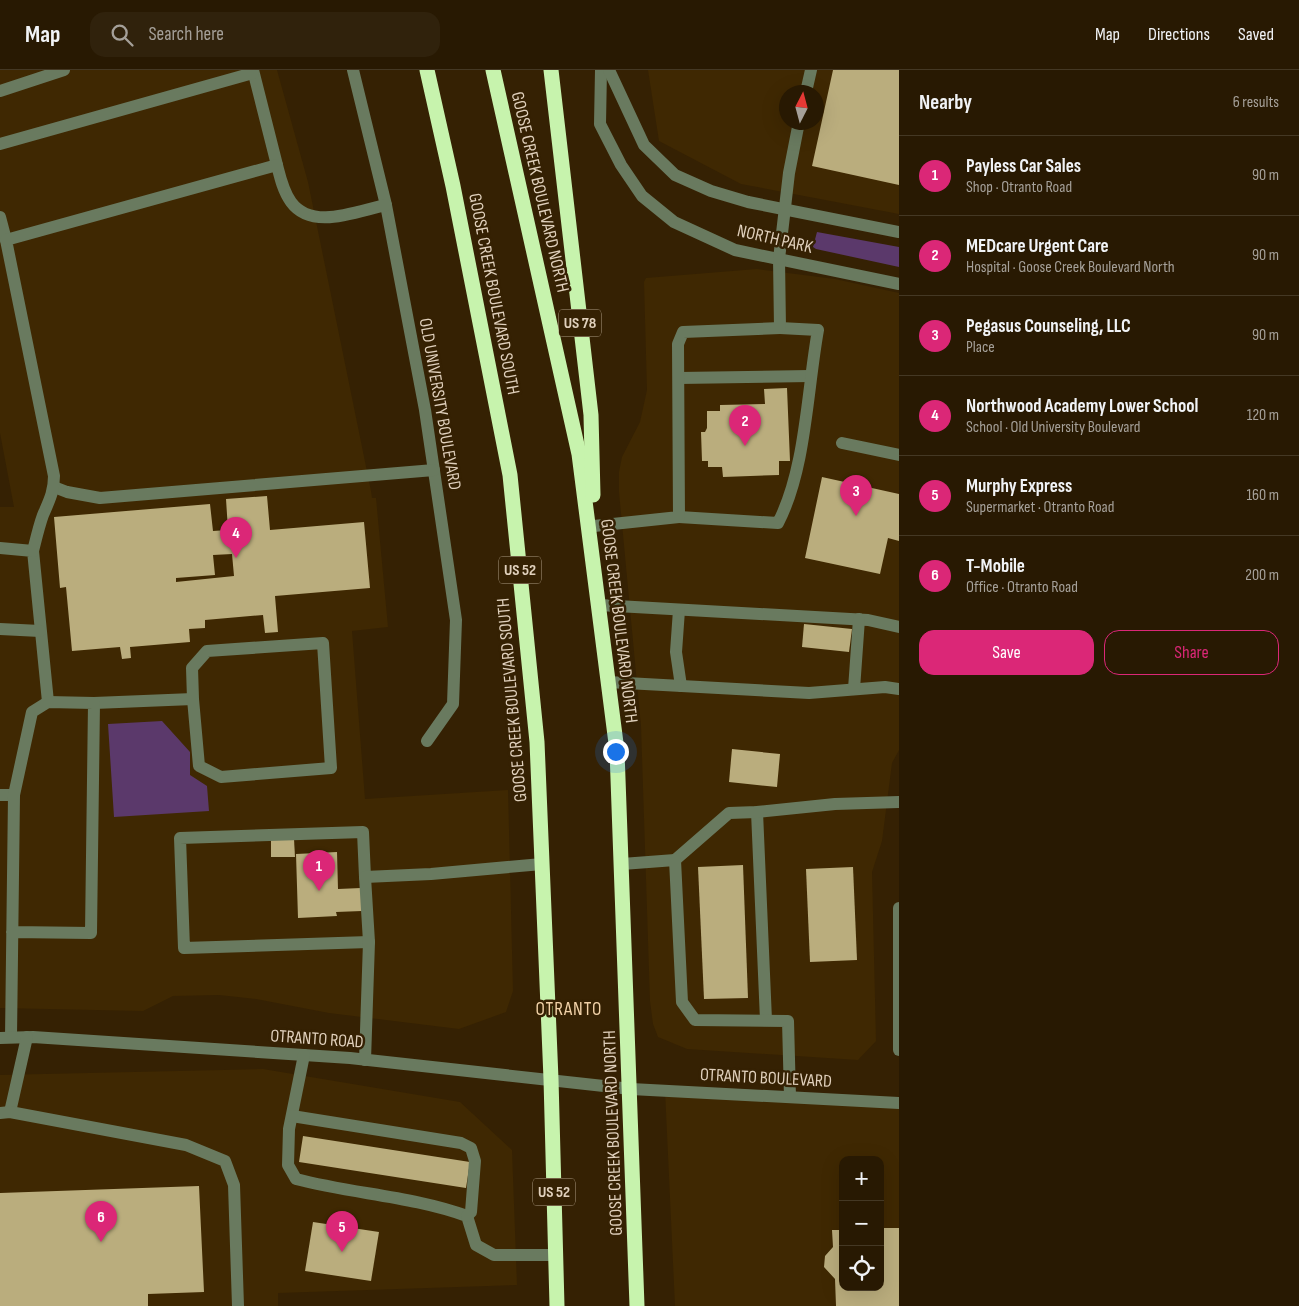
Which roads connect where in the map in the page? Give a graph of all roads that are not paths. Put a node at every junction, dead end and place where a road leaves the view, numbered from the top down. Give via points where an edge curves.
1 (64, 70) edge
2 (352, 70) edge
3 (427, 70) edge
4 (493, 70) edge
5 (551, 70) edge
6 (601, 70) edge
7 (609, 70) edge
8 (811, 70) edge
9 (253, 72) edge
10 (808, 85) edge
11 (0, 91) edge
12 (797, 130) edge
13 (0, 144) edge
14 (277, 165) junction
15 (386, 205) junction
16 (785, 209) junction
17 (0, 217) edge
18 (899, 232) edge
19 (6, 240) junction
20 (779, 259) junction
21 (899, 284) edge
22 (780, 328) junction
23 (810, 376) junction
24 (679, 378) junction
25 (842, 443) dead end
26 (899, 455) edge
27 (434, 470) junction
28 (54, 487) junction
29 (679, 517) junction
30 (594, 526) junction
31 (0, 548) edge
32 (32, 551) junction
33 (595, 576) junction
34 (598, 605) junction
35 (679, 610) junction
36 (859, 619) junction
37 (899, 627) edge
38 (0, 629) edge
39 (40, 631) junction
40 (608, 682) junction
41 (681, 686) junction
42 (854, 689) junction
43 (899, 689) edge
44 (193, 699) junction
45 (48, 702) junction
46 (94, 703) junction
47 (427, 741) dead end
48 (0, 795) edge
49 (14, 795) junction
50 (899, 802) edge
51 (757, 812) junction
52 (675, 860) junction
53 (542, 864) junction
54 (622, 864) junction
55 (365, 877) junction
56 (899, 908) edge
57 (12, 932) junction
58 (369, 942) junction
59 (766, 1020) junction
60 (6, 1037) edge
61 (26, 1037) junction
62 (899, 1050) edge
63 (304, 1055) junction
64 (365, 1060) junction
65 (551, 1078) junction
66 (631, 1088) junction
67 (790, 1097) junction
68 (899, 1103) edge
69 (5, 1113) edge
70 (292, 1116) junction
71 (467, 1216) junction
72 (556, 1255) junction
73 (238, 1306) edge
74 (557, 1306) edge
75 (637, 1306) edge

1 - 11 street
2 - 15 street, OLD UNIVERSITY BOULEVARD
3 - 53 highway, GOOSE CREEK BOULEVARD SOUTH / US 52 via 510,475 537,742
4 - 33 highway, GOOSE CREEK BOULEVARD NORTH via 579,454
5 - 30 highway, US 78 via 591,415
6 - 20 street, NORTH PARK via 600,124 642,196 674,222 735,250
7 - 16 street, NORTH PARK via 644,145 675,176 711,191
8 - 10 street
9 - 13 street
9 - 14 street
12 - 16 street
14 - 15 street via 291,202 304,213 320,218
14 - 19 street
15 - 27 street, OLD UNIVERSITY BOULEVARD
16 - 18 street, NORTH PARK
16 - 20 street
17 - 19 street
19 - 28 street via 52,463
20 - 21 street, NORTH PARK
20 - 22 street
22 - 23 street via 818,330
22 - 24 street via 682,332 678,344
23 - 24 street
23 - 29 street via 799,458 788,503 778,523
24 - 29 street
25 - 26 street
27 - 28 street via 100,498
27 - 47 street, OLD UNIVERSITY BOULEVARD via 456,620 453,704
28 - 32 street
29 - 30 street
30 - 33 highway, US 78
31 - 32 street
32 - 39 street
33 - 34 highway, GOOSE CREEK BOULEVARD NORTH
34 - 35 street
34 - 40 highway, GOOSE CREEK BOULEVARD NORTH
35 - 36 street
35 - 41 street via 676,652
36 - 37 street
36 - 42 street
38 - 39 street
39 - 45 street
40 - 41 street
40 - 54 highway, GOOSE CREEK BOULEVARD NORTH via 617,751
41 - 42 street via 809,693
42 - 43 street via 885,686
44 - 44 street via 199,766 222,777 331,768 323,644 207,651 192,668
44 - 46 street
45 - 46 street
45 - 49 street via 32,712
46 - 57 street via 92,933
48 - 49 street
49 - 57 street
50 - 51 street via 835,804
51 - 52 street via 729,813
51 - 59 street
52 - 54 street
52 - 59 street via 682,1002 695,1020
53 - 55 street
53 - 65 highway, GOOSE CREEK BOULEVARD SOUTH / US 52
54 - 66 highway, GOOSE CREEK BOULEVARD NORTH
55 - 58 street
55 - 58 street via 363,832 180,838 184,948
56 - 62 street
57 - 60 street
58 - 64 street
59 - 67 street via 784,1020 790,1024
60 - 61 street, OTRANTO ROAD
61 - 63 street, OTRANTO ROAD
61 - 69 street
63 - 64 street, OTRANTO ROAD
63 - 70 street
64 - 65 street, OTRANTO ROAD
65 - 66 street, OTRANTO ROAD
65 - 72 highway, GOOSE CREEK BOULEVARD SOUTH / US 52
66 - 67 street, OTRANTO BOULEVARD
66 - 75 highway, GOOSE CREEK BOULEVARD NORTH
67 - 68 street, OTRANTO BOULEVARD
69 - 73 street via 186,1145 225,1161 234,1185
70 - 71 street via 288,1165 296,1179 439,1206
70 - 71 street via 461,1143 471,1148 475,1161 471,1212
71 - 72 street via 476,1245 494,1255
72 - 74 highway, GOOSE CREEK BOULEVARD SOUTH / US 52

